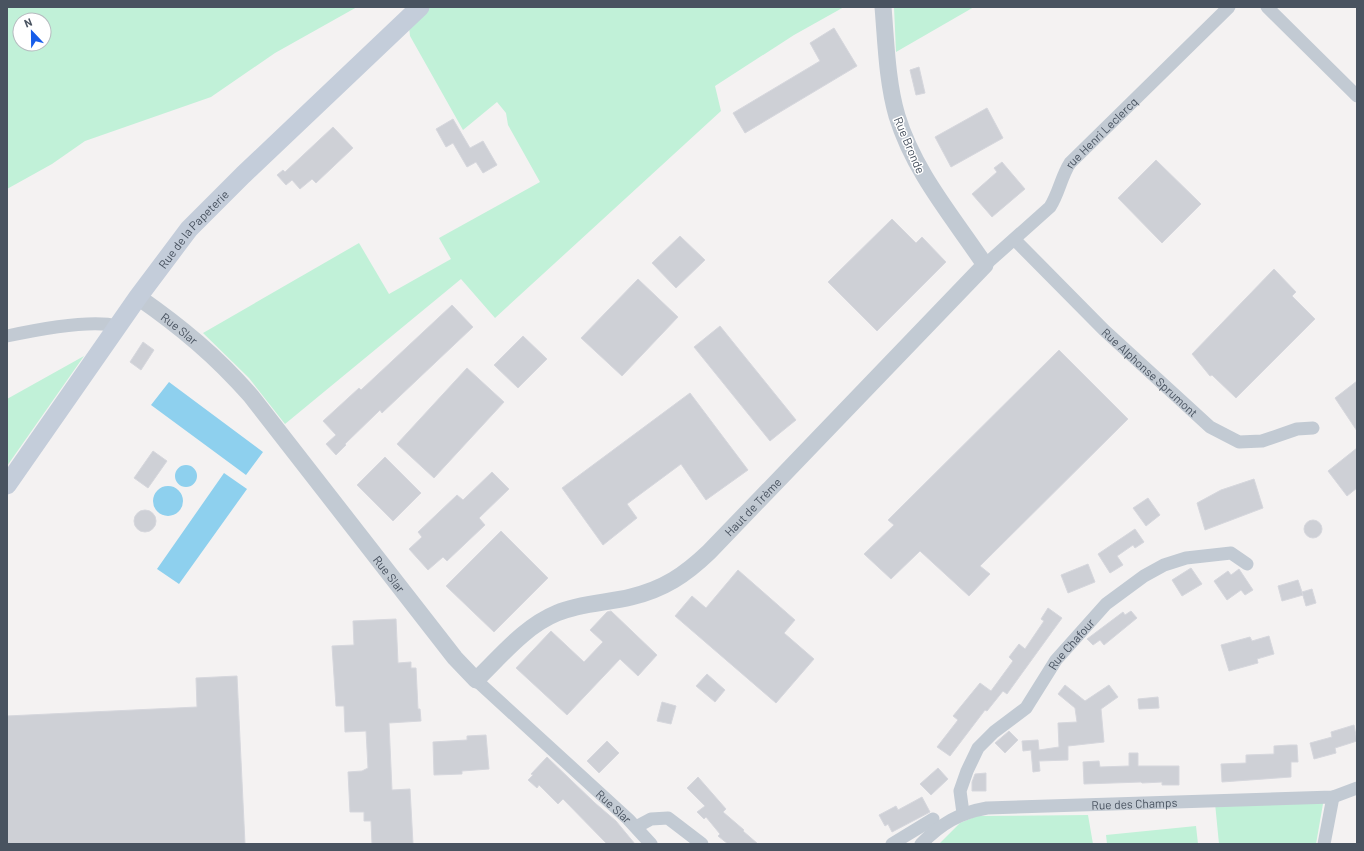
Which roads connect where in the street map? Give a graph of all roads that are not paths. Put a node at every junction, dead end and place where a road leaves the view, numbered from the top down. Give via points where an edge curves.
1 (420, 7) edge
2 (883, 7) edge
3 (1229, 7) edge
4 (1267, 7) edge
5 (1357, 96) edge
6 (1014, 240) junction
7 (985, 265) junction
8 (138, 297) junction
9 (117, 326) junction
10 (7, 336) edge
11 (1313, 428) dead end
12 (7, 486) edge
13 (1247, 564) dead end
14 (476, 680) junction
15 (1357, 788) edge
16 (1333, 797) junction
17 (963, 813) junction
18 (933, 819) dead end
19 (636, 826) junction
20 (651, 844) edge
21 (702, 844) edge
22 (892, 844) edge
23 (921, 844) edge
24 (1324, 844) edge

1 - 8 main road, Rue de la Papeterie via 214,202 169,253
2 - 7 street, Rue Bronde via 887,61 897,116 922,174
3 - 6 street, rue Henri Leclercq via 1070,163 1063,173 1057,197 1050,207
4 - 5 street
6 - 7 street, rue Henri Leclercq
6 - 11 street, Rue Alphonse Sprumont via 1104,330 1210,427 1239,442 1262,441 1297,429
7 - 14 street, Haut de Trème via 688,572 661,588 557,613 531,627
8 - 9 main road, Rue de la Papeterie
8 - 14 street, Rue Slar via 176,324 224,365 450,652
9 - 10 street via 107,323 60,327
9 - 12 main road, Rue de la Papeterie
13 - 17 street, Rue Chafour via 1231,553 1186,558 1164,564 1106,604 1056,660 1026,708 994,732 978,748 960,791
14 - 19 street, Rue Slar
15 - 16 street, Rue des Champs
16 - 17 street, Rue des Champs via 1036,805 987,808
16 - 24 street
17 - 23 street, Rue des Champs via 950,820
18 - 22 street
19 - 20 street, Rue Slar
19 - 21 street via 651,819 668,818

